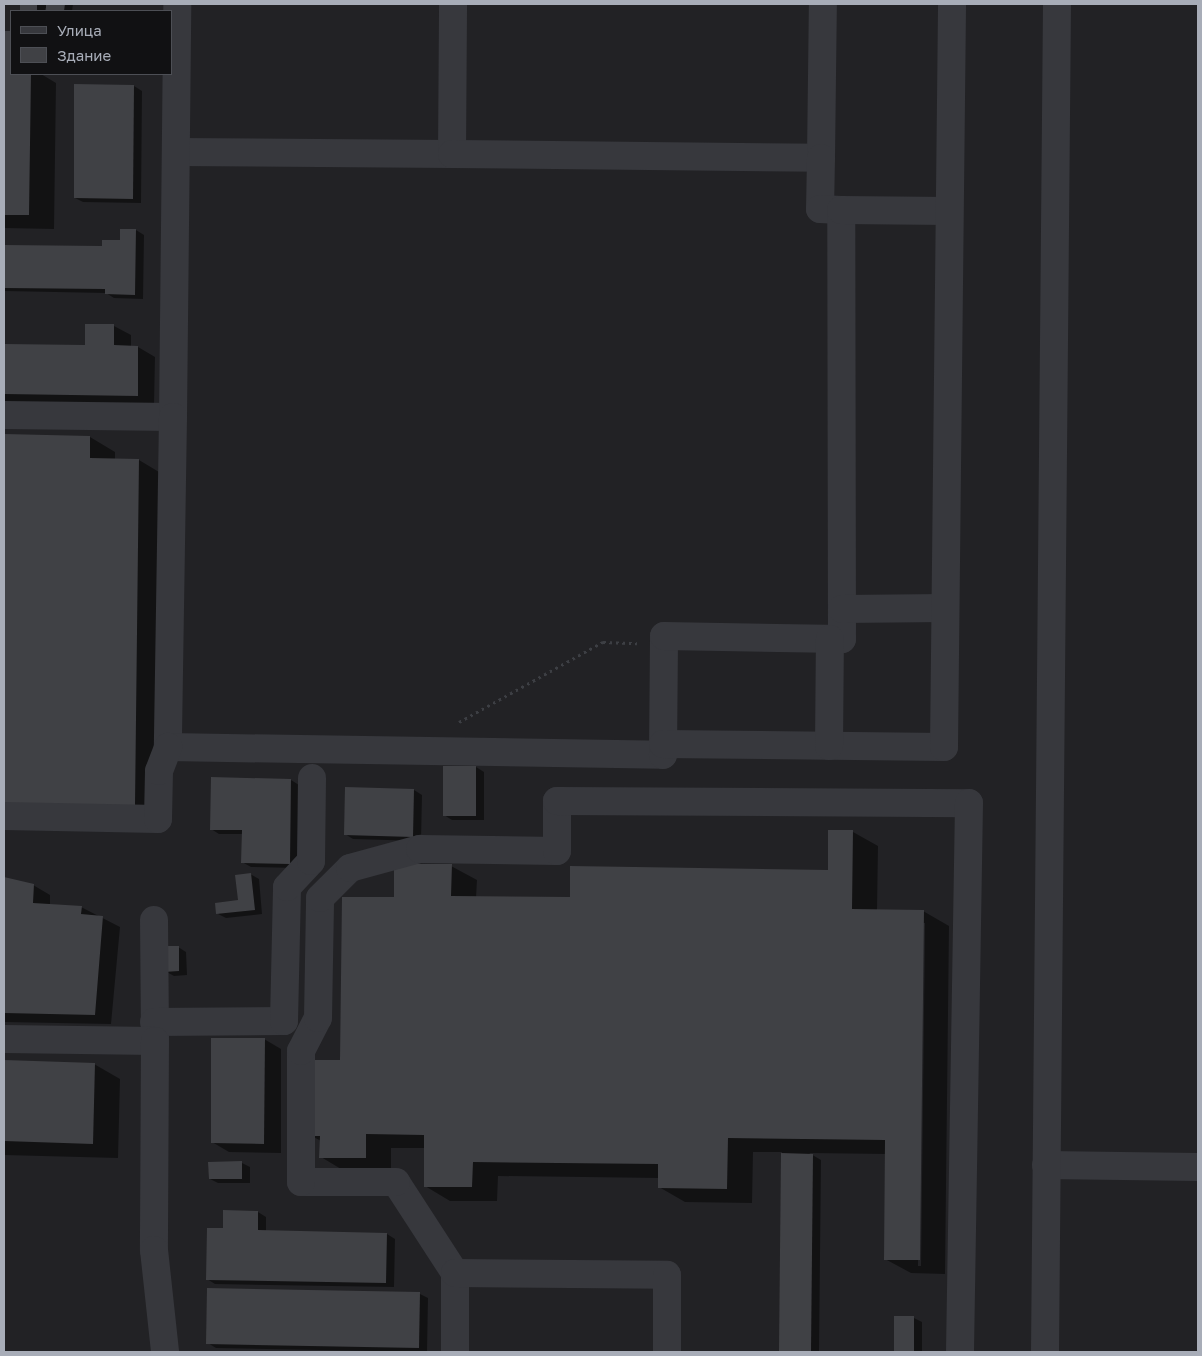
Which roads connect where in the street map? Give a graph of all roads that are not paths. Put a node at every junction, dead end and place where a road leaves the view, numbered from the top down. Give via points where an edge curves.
1 (177, 4) edge
2 (453, 4) edge
3 (823, 4) edge
4 (952, 4) edge
5 (1056, 4) edge
6 (176, 152) junction
7 (452, 154) junction
8 (822, 158) junction
9 (841, 210) junction
10 (949, 211) junction
11 (4, 415) edge
12 (173, 417) junction
13 (945, 608) junction
14 (842, 609) junction
15 (830, 639) junction
16 (663, 744) junction
17 (829, 746) junction
18 (168, 747) junction
19 (312, 778) dead end
20 (4, 816) edge
21 (154, 920) dead end
22 (155, 1032) junction
23 (4, 1040) edge
24 (1046, 1165) junction
25 (1198, 1167) edge
26 (455, 1273) junction
27 (165, 1352) edge
28 (455, 1352) edge
29 (667, 1352) edge
30 (960, 1352) edge
31 (1045, 1352) edge

1 - 6 lane
2 - 7 lane
3 - 8 lane
4 - 10 lane
5 - 24 lane
6 - 7 lane
6 - 12 lane
7 - 8 lane
8 - 9 lane via 820,209
9 - 10 lane
9 - 14 lane
10 - 13 lane
11 - 12 lane
12 - 18 lane
13 - 14 lane
13 - 17 lane via 944,747
14 - 15 lane via 842,639
15 - 16 lane via 664,636
15 - 17 lane
16 - 17 lane
16 - 18 lane via 663,755
18 - 20 lane via 159,770 158,819
19 - 22 lane via 311,861 287,887 284,1021
21 - 22 lane
22 - 23 lane
22 - 27 lane via 154,1250
24 - 25 lane
24 - 31 lane
26 - 28 lane
26 - 29 lane via 667,1275
26 - 30 lane via 396,1182 301,1182 302,1051 318,1018 320,898 350,868 420,849 558,851 557,801 969,802

